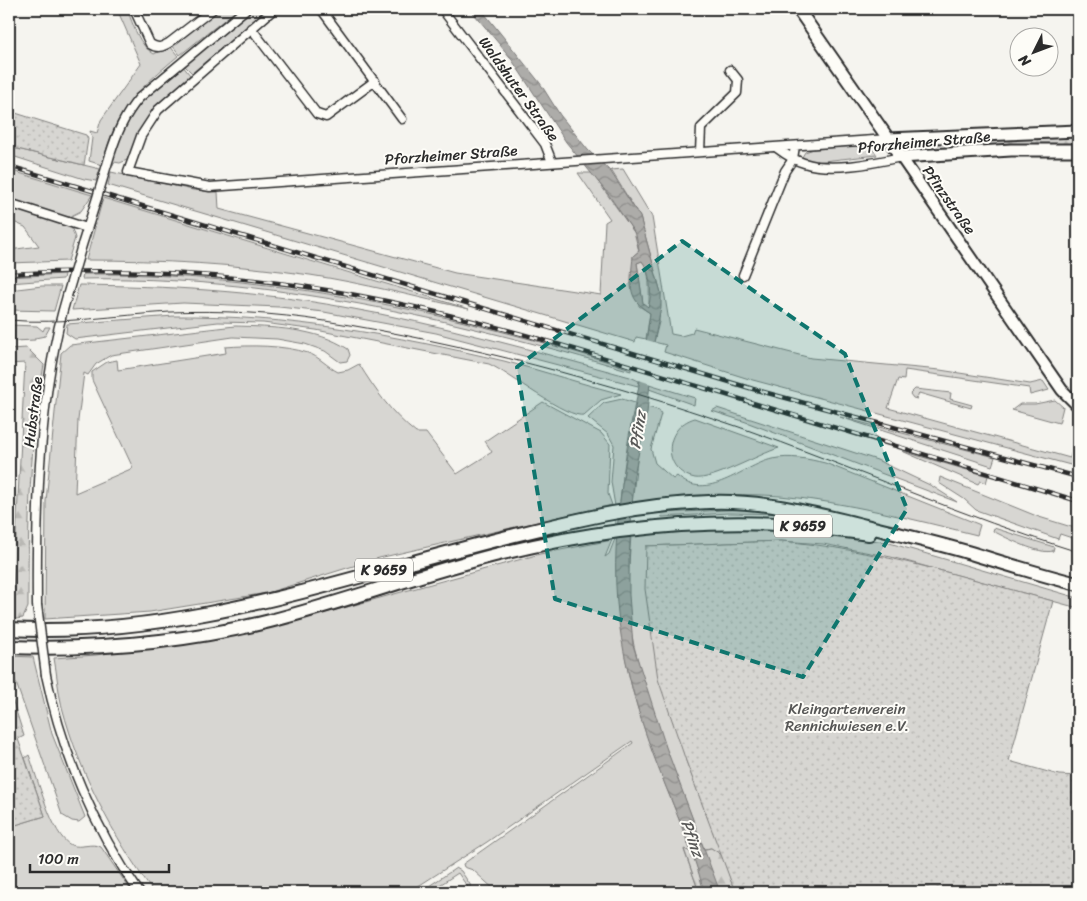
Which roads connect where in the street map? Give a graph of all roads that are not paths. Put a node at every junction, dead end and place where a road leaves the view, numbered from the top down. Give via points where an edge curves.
1 (134, 9) edge
2 (213, 9) edge
3 (246, 9) edge
4 (274, 9) edge
5 (321, 9) edge
6 (442, 9) edge
7 (798, 9) edge
8 (251, 28) junction
9 (730, 70) dead end
10 (375, 81) junction
11 (402, 119) dead end
12 (1078, 130) edge
13 (888, 139) junction
14 (795, 146) junction
15 (777, 148) junction
16 (1078, 150) edge
17 (700, 152) junction
18 (901, 157) junction
19 (793, 159) junction
20 (552, 162) junction
21 (9, 203) edge
22 (87, 228) junction
23 (743, 275) dead end
24 (1078, 406) edge
25 (673, 504) junction
26 (660, 527) junction
27 (1078, 584) edge
28 (1078, 591) edge
29 (9, 629) edge
30 (9, 647) edge
31 (139, 892) edge

1 - 2 street via 150,44 155,47 169,43
3 - 22 street, Hubstraße, bridge via 139,98 128,111 118,130
4 - 8 street
5 - 10 street
6 - 20 street, Waldshuter Straße via 540,137
7 - 13 main road, Pfinzstraße
8 - 10 street via 317,114 326,117
8 - 20 street, Pforzheimer Straße via 158,110 142,136 128,172 210,187
9 - 17 street via 738,80 737,93 700,128
10 - 11 street
12 - 13 main road, Pforzheimer Straße
13 - 14 street, Pforzheimer Straße
13 - 18 main road, Pfinzstraße
14 - 15 street, Pforzheimer Straße
14 - 19 street
15 - 17 street, Pforzheimer Straße
15 - 19 street, Pforzheimer Straße
16 - 18 main road, Pforzheimer Straße via 1010,150
17 - 20 street, Pforzheimer Straße
18 - 19 street, Pforzheimer Straße via 827,166
18 - 24 street, Pfinzstraße via 1062,390
19 - 23 street via 785,171
21 - 22 street
22 - 31 street, Hubstraße, bridge via 54,342 38,502 36,605 46,675 62,737 106,841
25 - 26 main road via 654,514 654,520
25 - 27 main road, K 9659 via 740,501 787,507 927,541
25 - 29 main road, K 9659 via 612,512 201,616 110,627
26 - 28 main road, K 9659 via 705,523 776,524 872,534
26 - 30 main road, K 9659 via 502,553 273,620 203,635 89,646

